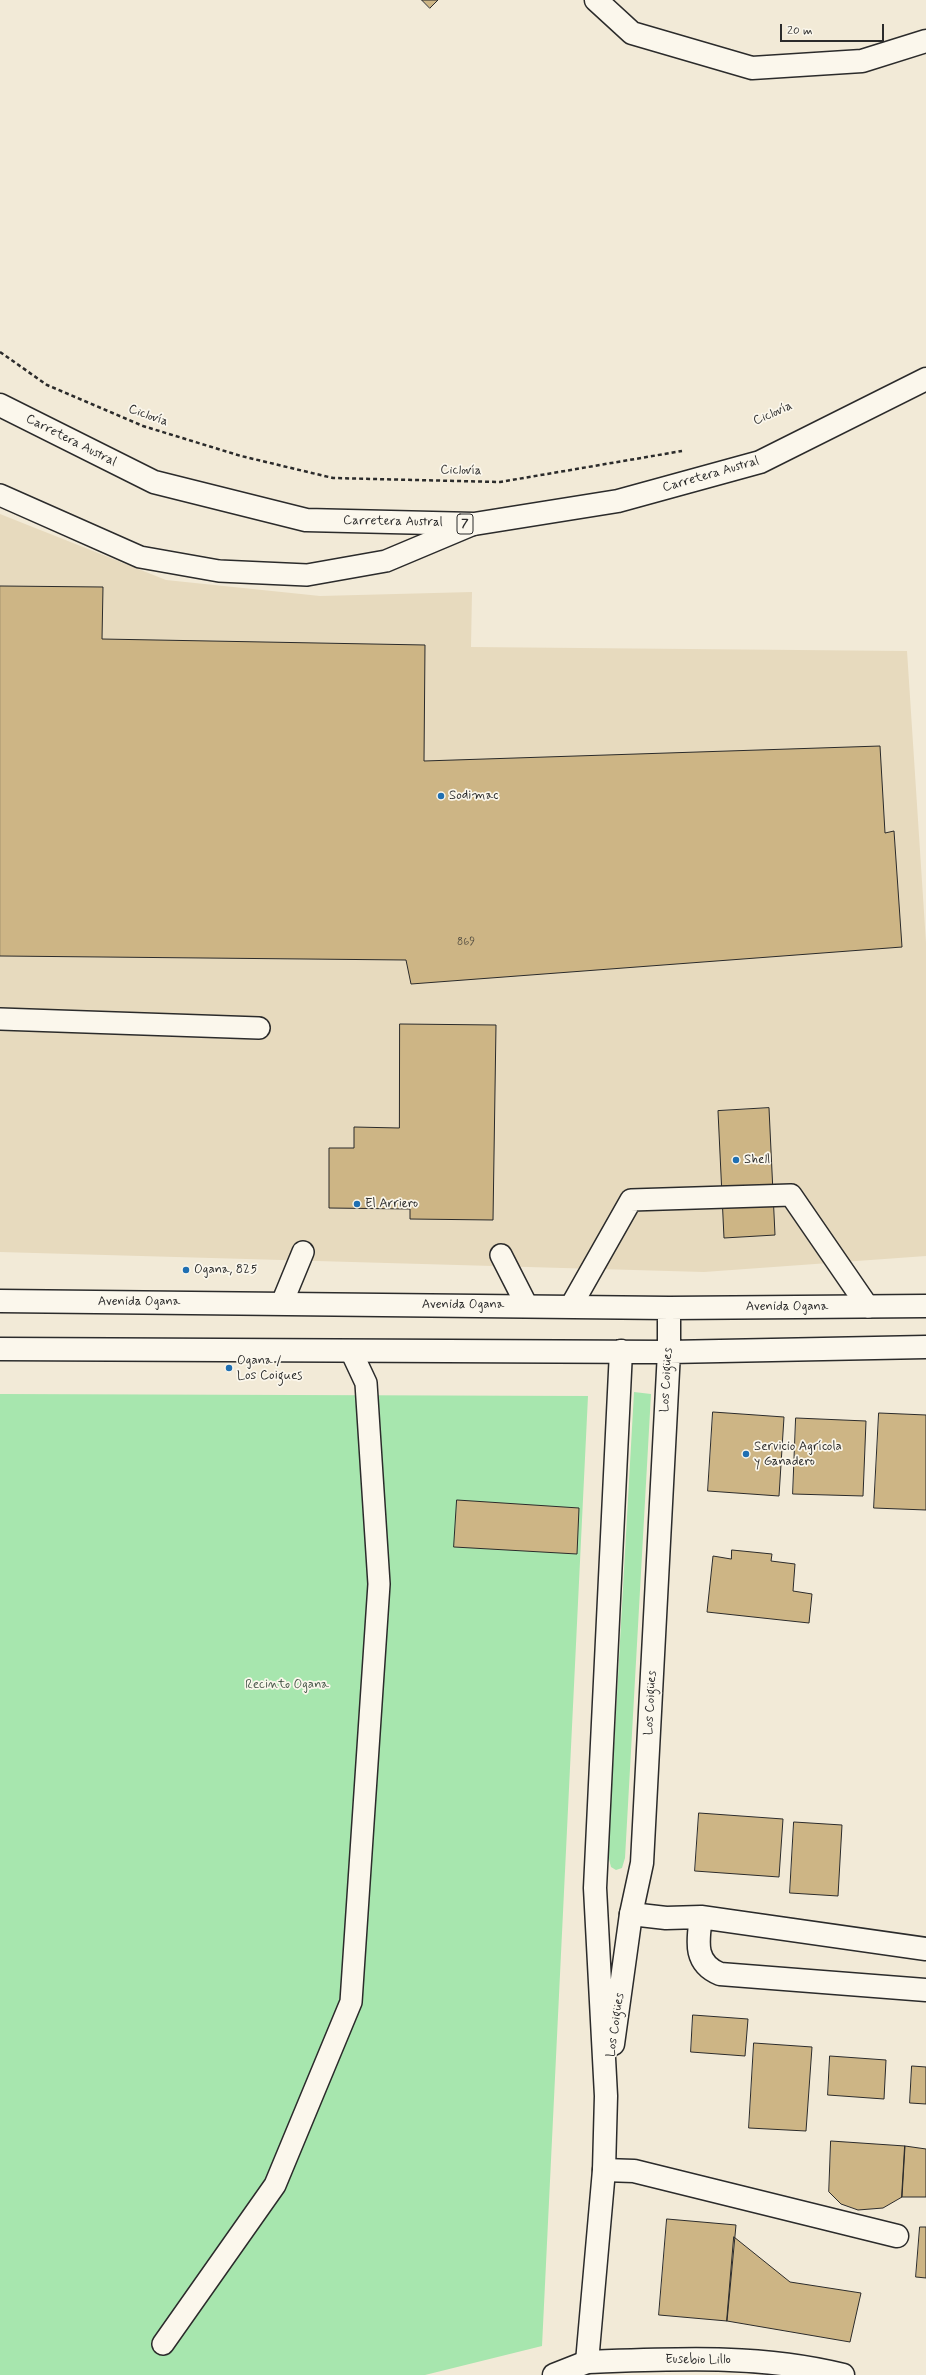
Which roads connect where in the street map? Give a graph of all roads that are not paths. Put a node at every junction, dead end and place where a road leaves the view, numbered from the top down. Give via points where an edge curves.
1 (596, 0) edge
2 (926, 41) edge
3 (926, 379) edge
4 (0, 405) edge
5 (0, 495) edge
6 (474, 524) junction
7 (0, 1019) edge
8 (258, 1028) dead end
9 (303, 1252) dead end
10 (501, 1255) dead end
11 (0, 1301) edge
12 (282, 1304) junction
13 (527, 1306) junction
14 (571, 1306) junction
15 (926, 1306) edge
16 (868, 1307) junction
17 (669, 1308) junction
18 (926, 1347) edge
19 (0, 1349) edge
20 (351, 1351) junction
21 (621, 1351) junction
22 (669, 1352) junction
23 (631, 1914) junction
24 (700, 1917) junction
25 (926, 1949) edge
26 (926, 1990) edge
27 (606, 2096) junction
28 (604, 2170) junction
29 (897, 2236) dead end
30 (163, 2344) dead end
31 (586, 2368) edge
32 (554, 2375) edge
33 (843, 2375) edge

1 - 2 main road via 632,33 752,68 862,61
3 - 6 main road, Carretera Austral / 7 via 760,462 618,501
4 - 6 main road, Carretera Austral / 7 via 154,482 306,520
5 - 6 lane via 140,557 219,571 307,575 379,562
7 - 8 lane
9 - 12 lane
10 - 13 lane
11 - 12 main road, Avenida Ogana
12 - 13 main road, Avenida Ogana
13 - 14 main road, Avenida Ogana
14 - 16 lane via 631,1200 790,1195
14 - 17 main road, Avenida Ogana
15 - 16 main road, Avenida Ogana
16 - 17 main road, Avenida Ogana
17 - 22 main road, Los Coigües
18 - 22 main road
19 - 20 main road
20 - 21 main road
20 - 30 lane via 366,1383 379,1584 350,2002 275,2185
21 - 22 main road
21 - 27 main road, Los Coigües via 595,1888
22 - 23 main road, Los Coigües via 642,1863
23 - 24 main road via 666,1918
23 - 27 main road, Los Coigües
24 - 25 main road
24 - 26 main road via 698,1942 701,1959 706,1966 720,1974
27 - 28 main road, Los Coigües
28 - 29 main road via 634,2171
28 - 31 main road, Los Coigües
31 - 32 main road, Eusebio Lillo
31 - 33 main road, Eusebio Lillo via 751,2360

